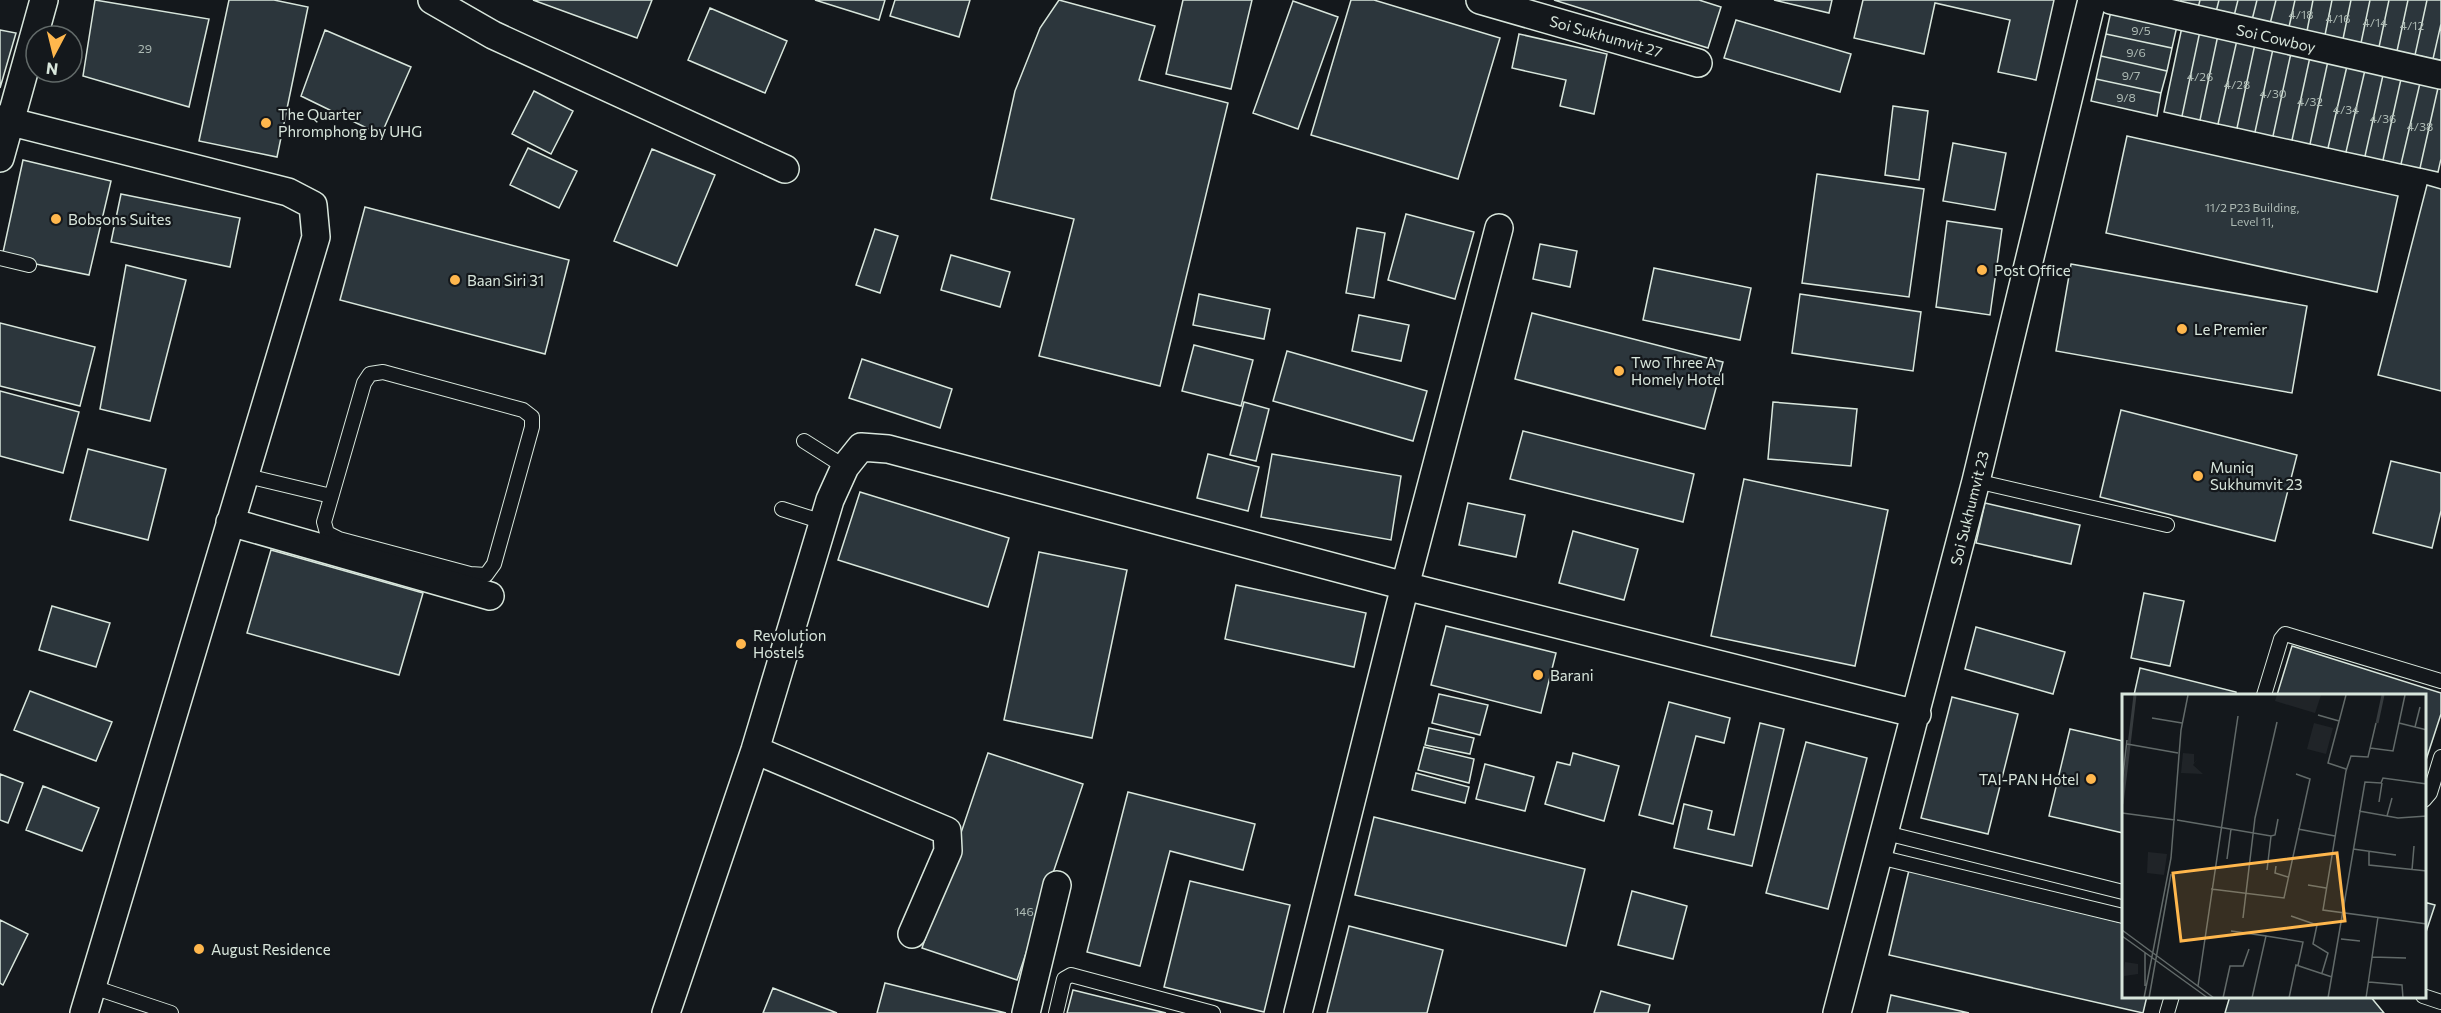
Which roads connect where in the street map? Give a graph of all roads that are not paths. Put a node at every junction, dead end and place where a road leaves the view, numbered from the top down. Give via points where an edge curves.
1 (44, 0) edge
2 (432, 0) edge
3 (1480, 0) edge
4 (2092, 0) edge
5 (2111, 0) edge
6 (1698, 63) dead end
7 (2441, 75) edge
8 (5, 120) edge
9 (0, 158) edge
10 (784, 169) dead end
11 (1499, 228) dead end
12 (0, 258) edge
13 (29, 265) dead end
14 (804, 441) dead end
15 (845, 467) junction
16 (243, 475) junction
17 (1976, 481) junction
18 (332, 496) junction
19 (782, 509) dead end
20 (230, 522) junction
21 (823, 522) junction
22 (2167, 525) dead end
23 (1405, 586) junction
24 (490, 596) dead end
25 (2441, 681) edge
26 (2264, 694) edge
27 (1917, 714) junction
28 (755, 750) junction
29 (2441, 757) edge
30 (2426, 798) edge
31 (1882, 845) junction
32 (1057, 885) dead end
33 (2122, 892) edge
34 (2122, 916) edge
35 (912, 934) dead end
36 (93, 987) junction
37 (2426, 997) edge
38 (2171, 998) edge
39 (2441, 1002) edge
40 (84, 1013) edge
41 (171, 1013) edge
42 (666, 1013) edge
43 (1026, 1013) edge
44 (1056, 1013) edge
45 (1213, 1013) edge
46 (1298, 1013) edge
47 (1837, 1013) edge
48 (2167, 1013) edge

1 - 8 street
2 - 10 street via 493,35
3 - 6 street, Soi Sukhumvit 27
4 - 17 street, Soi Sukhumvit 23
5 - 7 street, Soi Cowboy
8 - 9 street
8 - 16 street via 288,192 313,205 316,237
11 - 23 street
12 - 13 lane
14 - 15 lane
15 - 21 street
15 - 23 street via 861,447 888,449
16 - 18 lane
16 - 20 street
17 - 22 lane
17 - 27 street, Soi Sukhumvit 23
18 - 18 lane via 364,383 370,374 382,372 524,410 531,417 532,427 494,564 486,575 459,571 327,533 324,522
19 - 21 lane
20 - 24 street
20 - 36 street
21 - 28 street
23 - 27 street
23 - 46 street
25 - 26 lane via 2285,634
27 - 31 street, Soi Sukhumvit 23
28 - 35 street via 947,831 948,851
28 - 42 street
29 - 30 lane
31 - 33 lane
31 - 34 lane
31 - 47 street, Soi Sukhumvit 23
32 - 43 street
36 - 40 street
36 - 41 lane
37 - 39 lane
38 - 48 lane
44 - 45 lane via 1064,979 1071,975

